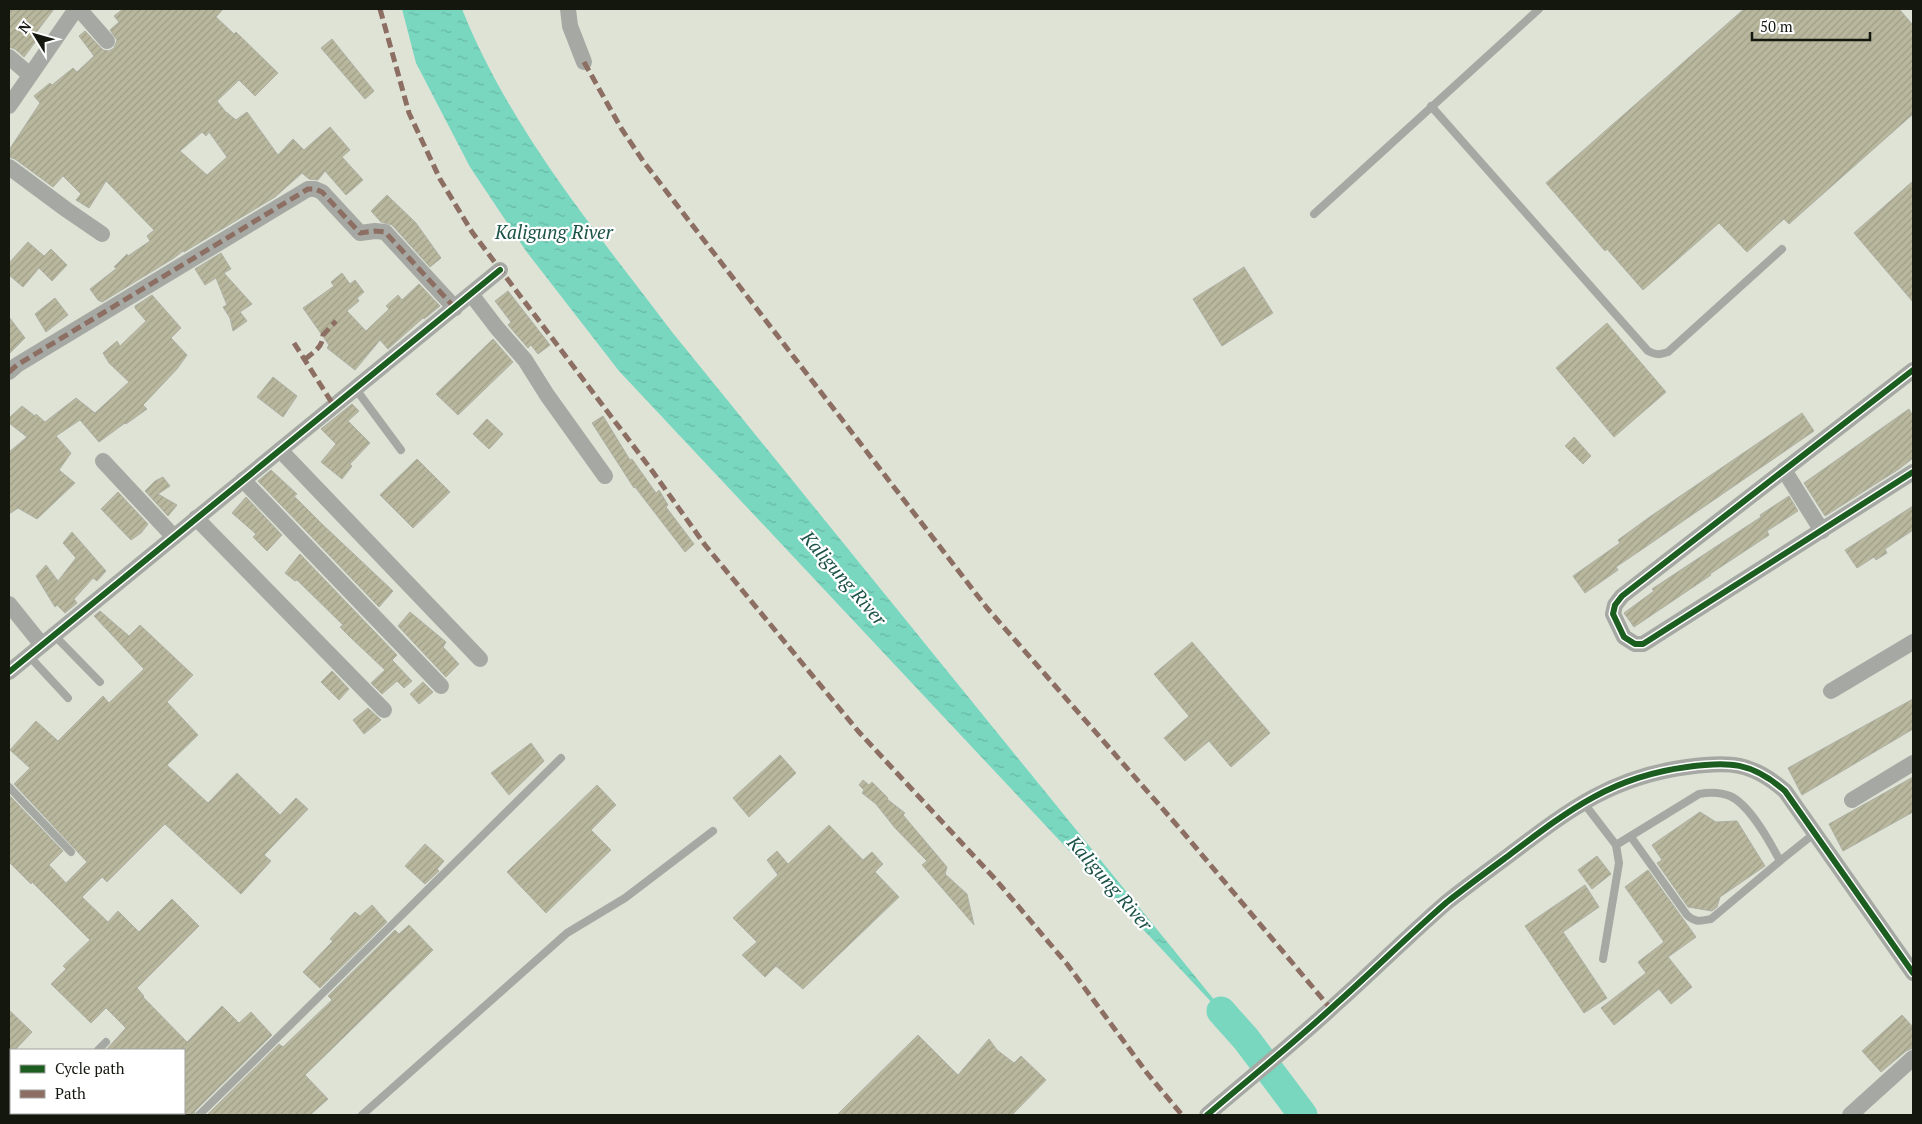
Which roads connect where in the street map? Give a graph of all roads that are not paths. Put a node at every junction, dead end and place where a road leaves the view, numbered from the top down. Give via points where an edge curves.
1 (77, 9) edge
2 (568, 9) edge
3 (1539, 9) edge
4 (107, 41) dead end
5 (9, 57) edge
6 (584, 62) dead end
7 (30, 75) junction
8 (9, 106) edge
9 (1432, 106) junction
10 (9, 167) edge
11 (1314, 214) dead end
12 (102, 234) dead end
13 (1782, 249) dead end
14 (500, 270) dead end
15 (471, 294) junction
16 (455, 308) junction
17 (1913, 370) edge
18 (9, 372) edge
19 (355, 388) junction
20 (280, 450) junction
21 (402, 450) dead end
22 (103, 460) dead end
23 (1784, 470) junction
24 (1913, 472) edge
25 (605, 476) dead end
26 (243, 480) junction
27 (196, 518) junction
28 (1822, 530) junction
29 (174, 537) junction
30 (9, 604) edge
31 (48, 640) junction
32 (1913, 642) edge
33 (29, 656) junction
34 (480, 659) dead end
35 (9, 672) edge
36 (100, 682) dead end
37 (441, 686) dead end
38 (1831, 691) dead end
39 (68, 698) dead end
40 (384, 710) dead end
41 (561, 758) dead end
42 (1913, 763) edge
43 (9, 787) edge
44 (1852, 800) dead end
45 (1583, 802) junction
46 (712, 831) dead end
47 (1631, 837) junction
48 (1810, 837) junction
49 (1616, 845) junction
50 (71, 852) dead end
51 (1780, 861) junction
52 (1603, 959) dead end
53 (1913, 973) edge
54 (106, 1042) dead end
55 (99, 1049) edge
56 (1913, 1058) edge
57 (199, 1115) edge
58 (362, 1115) edge
59 (1206, 1115) edge
60 (1850, 1115) edge

1 - 4 street
1 - 7 street
2 - 6 street via 570,26
3 - 9 lane
5 - 7 street
7 - 8 street
9 - 11 lane
9 - 13 lane via 1654,354 1668,352
10 - 12 street
14 - 15 street
15 - 16 street
15 - 25 street via 525,360
16 - 18 street via 385,232 360,233 322,192 308,189
16 - 19 street
17 - 23 street
19 - 20 street
19 - 21 lane
20 - 26 street
20 - 34 street
22 - 29 street
23 - 28 street
23 - 28 street via 1622,596 1613,614 1624,637 1635,644 1643,644
24 - 28 street
26 - 27 street
26 - 37 street
27 - 29 street
27 - 40 street
29 - 31 street
30 - 31 street
31 - 33 street
31 - 36 lane
32 - 38 street
33 - 35 street
33 - 39 lane
41 - 57 lane
42 - 44 street
43 - 50 lane
45 - 48 street via 1626,781 1664,770 1713,764 1739,765 1762,774 1785,791
45 - 49 lane
45 - 59 street via 1562,814 1447,903 1312,1026
46 - 58 lane via 625,898 567,933
47 - 49 lane
47 - 51 lane via 1699,794 1712,792 1730,796 1742,804
47 - 51 lane via 1687,915 1699,922 1711,918
48 - 51 lane
48 - 53 street
49 - 52 lane via 1619,863
54 - 55 lane
56 - 60 street

